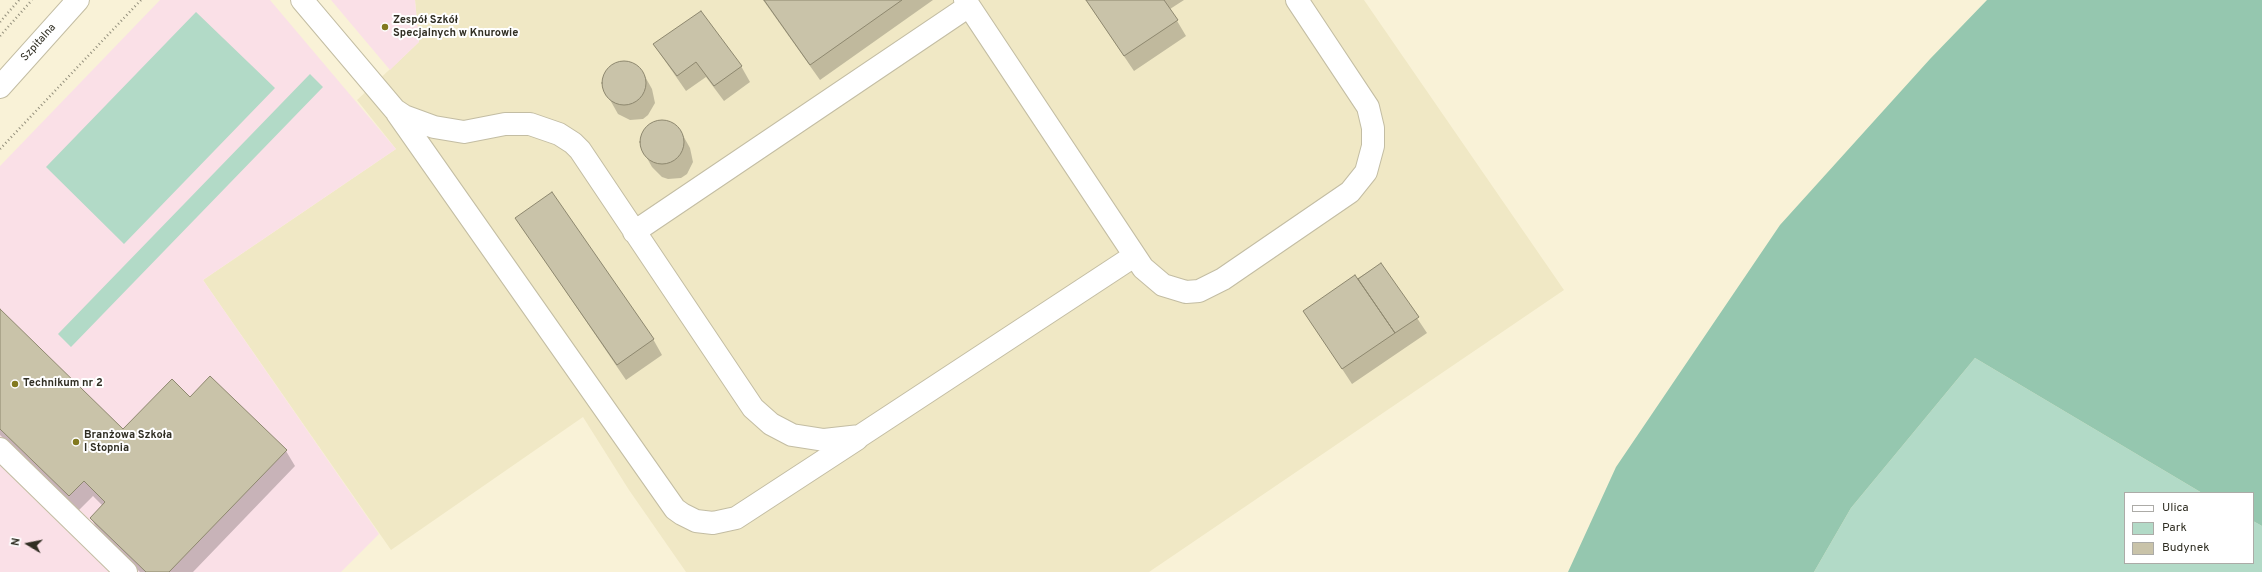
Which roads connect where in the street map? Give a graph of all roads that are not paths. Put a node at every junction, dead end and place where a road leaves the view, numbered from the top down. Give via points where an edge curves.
1 (78, 0) edge
2 (302, 0) edge
3 (1297, 0) edge
4 (967, 3) edge
5 (0, 87) edge
6 (395, 110) junction
7 (634, 232) junction
8 (1134, 256) junction
9 (860, 436) junction
10 (0, 450) edge
11 (126, 572) edge

1 - 5 street, Szpitalna
2 - 6 street
3 - 8 street via 1368,107 1373,128 1373,146 1363,177 1350,192 1223,279 1199,291 1186,292 1163,285 1152,278
4 - 7 street
4 - 8 street
6 - 7 street via 424,125 454,131 473,131 518,123 559,134 580,150
6 - 9 street via 682,514 696,521 714,523 736,518
7 - 9 street via 745,398 757,412 783,431 802,438 824,440
8 - 9 street
10 - 11 street

